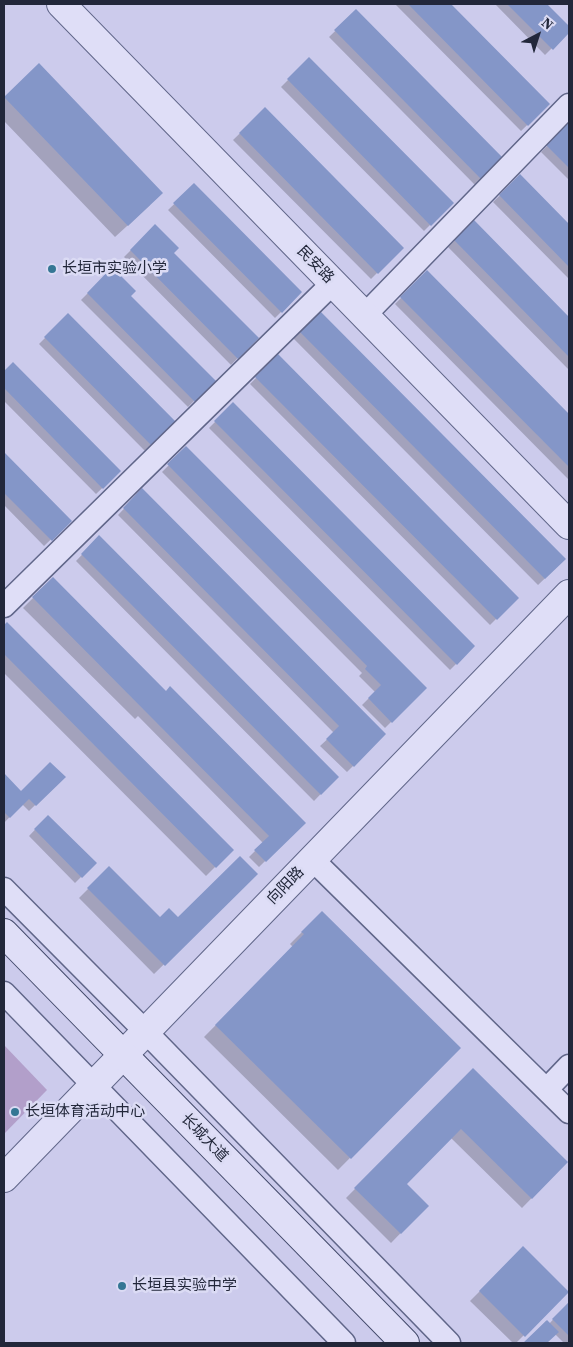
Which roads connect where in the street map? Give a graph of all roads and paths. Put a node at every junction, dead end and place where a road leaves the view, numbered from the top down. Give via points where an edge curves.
1 (61, 4) edge
2 (569, 105) edge
3 (333, 283) junction
4 (364, 316) junction
5 (569, 525) edge
6 (569, 594) edge
7 (4, 606) edge
8 (312, 859) junction
9 (4, 888) edge
10 (4, 933) edge
11 (4, 959) edge
12 (4, 993) edge
13 (146, 1032) junction
14 (569, 1066) edge
15 (109, 1070) junction
16 (547, 1089) junction
17 (569, 1112) edge
18 (4, 1178) edge
19 (344, 1343) edge
20 (380, 1343) edge
21 (405, 1343) edge
22 (449, 1343) edge

1 - 3 street, 民安路
2 - 4 street
3 - 4 street, 民安路
3 - 7 street
4 - 5 street, 民安路
6 - 8 street, 向阳路
8 - 13 street, 向阳路
8 - 16 street
9 - 13 street
10 - 15 street, 长城大道
11 - 15 street, 长城大道
12 - 15 street
13 - 15 street, 向阳路
13 - 22 street
14 - 16 street
15 - 18 street, 向阳路
15 - 19 street
15 - 20 street, 长城大道
15 - 21 street, 长城大道
16 - 17 street

